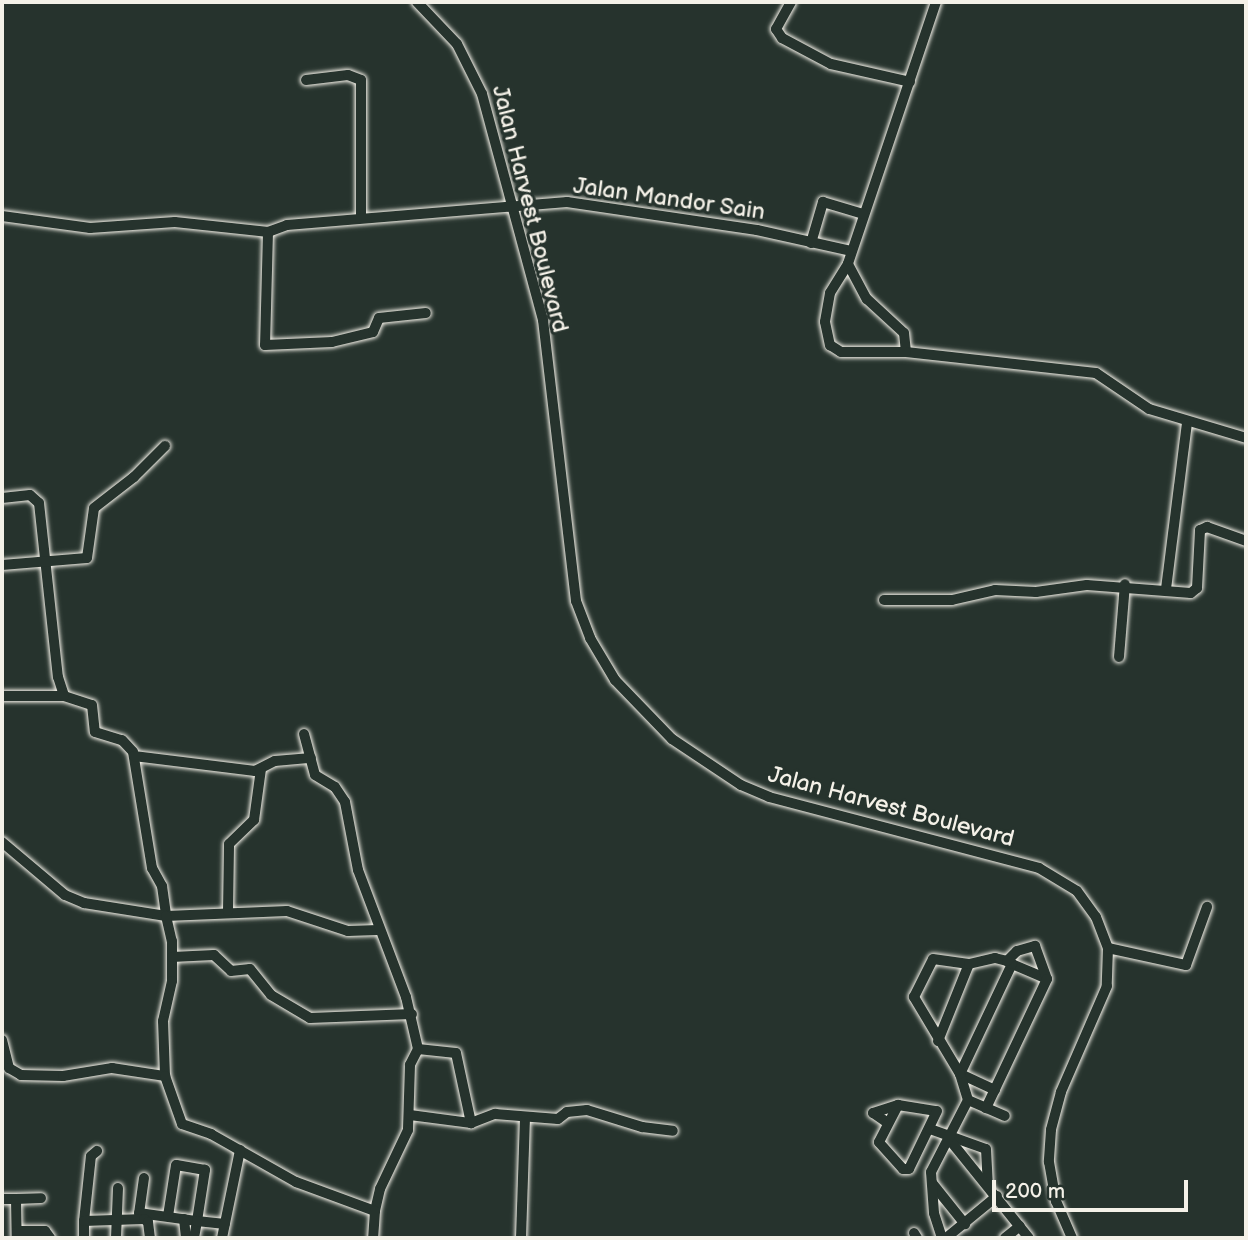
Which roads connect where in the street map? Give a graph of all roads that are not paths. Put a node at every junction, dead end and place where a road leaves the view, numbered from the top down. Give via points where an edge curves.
1 (417, 2) edge
2 (791, 2) edge
3 (936, 2) edge
4 (306, 80) dead end
5 (910, 82) junction
6 (513, 203) junction
7 (863, 214) junction
8 (2, 215) edge
9 (361, 218) junction
10 (268, 232) junction
11 (811, 243) junction
12 (851, 251) junction
13 (848, 264) junction
14 (426, 313) dead end
15 (906, 352) junction
16 (1187, 422) junction
17 (1246, 438) edge
18 (165, 446) dead end
19 (2, 498) edge
20 (1246, 541) edge
21 (43, 563) junction
22 (2, 565) edge
23 (1125, 584) junction
24 (1166, 589) junction
25 (884, 600) dead end
26 (1119, 657) dead end
27 (2, 696) edge
28 (64, 696) junction
29 (304, 734) dead end
30 (134, 756) junction
31 (311, 758) junction
32 (261, 769) junction
33 (2, 842) edge
34 (1207, 907) dead end
35 (228, 911) junction
36 (166, 916) junction
37 (378, 930) junction
38 (1108, 948) junction
39 (172, 957) junction
40 (1009, 962) junction
41 (969, 964) junction
42 (1047, 979) junction
43 (412, 1014) junction
44 (2, 1040) edge
45 (938, 1041) junction
46 (418, 1049) junction
47 (960, 1074) junction
48 (165, 1076) junction
49 (995, 1090) junction
50 (968, 1100) junction
51 (898, 1105) junction
52 (986, 1108) junction
53 (410, 1115) junction
54 (1005, 1116) dead end
55 (525, 1119) junction
56 (888, 1123) junction
57 (471, 1124) junction
58 (673, 1131) dead end
59 (939, 1134) junction
60 (240, 1150) junction
61 (97, 1151) dead end
62 (144, 1178) dead end
63 (931, 1182) junction
64 (988, 1184) junction
65 (118, 1188) dead end
66 (997, 1196) junction
67 (41, 1198) dead end
68 (3, 1199) edge
69 (16, 1199) junction
70 (375, 1211) junction
71 (168, 1216) junction
72 (184, 1219) junction
73 (84, 1221) junction
74 (197, 1221) junction
75 (116, 1222) junction
76 (225, 1224) junction
77 (965, 1224) junction
78 (1020, 1226) junction
79 (17, 1235) edge
80 (50, 1238) edge
81 (84, 1238) edge
82 (116, 1238) edge
83 (150, 1238) edge
84 (186, 1238) edge
85 (194, 1238) edge
86 (222, 1238) edge
87 (373, 1238) edge
88 (521, 1238) edge
89 (944, 1238) edge
90 (1004, 1238) edge
91 (1029, 1238) edge
92 (1072, 1238) edge

1 - 6 street, Jalan Harvest Boulevard via 453,38 475,75
2 - 5 street via 776,29 782,38 831,64
3 - 5 street
4 - 9 street via 348,75 361,80
5 - 7 street via 898,127
6 - 9 street, Jalan Mandor Sain
6 - 11 street, Jalan Mandor Sain via 604,206
6 - 38 street, Jalan Harvest Boulevard via 542,320 576,601 590,638 615,680 672,739 741,785 769,797 1010,858 1066,882 1088,904
7 - 11 street via 823,202
7 - 12 street
8 - 10 street, Jalan Mandor Sain via 90,228 175,222
9 - 10 street, Jalan Mandor Sain via 287,225
10 - 14 street via 264,345 332,342 373,332 379,318
11 - 12 street, Jalan Mandor Sain
12 - 13 street
13 - 15 street via 874,307 904,333
13 - 15 street via 830,293 825,322 830,345 841,352
15 - 16 street via 1096,373 1129,399
16 - 17 street
16 - 24 street
18 - 21 street via 94,508 89,556
19 - 21 street via 26,495 38,503
20 - 24 street via 1202,528 1197,587 1191,593
21 - 22 street
21 - 28 street
23 - 24 street
23 - 25 street via 1036,592 995,590 952,600
23 - 26 street
27 - 28 street
28 - 30 street via 90,704 94,732 122,740
29 - 31 street
30 - 32 street
30 - 36 street via 152,868 162,886
31 - 32 street via 275,761
31 - 37 street via 315,775 335,787 345,802 358,870
32 - 35 street via 254,820 243,834 230,840
33 - 36 street via 65,895 84,903
34 - 38 street via 1186,965
35 - 36 street
35 - 37 street via 298,913 348,932
36 - 39 street
37 - 43 street
38 - 92 street, Jalan Harvest Boulevard via 1107,986 1061,1092 1051,1130 1049,1162 1056,1201
39 - 43 street via 214,955 231,971 250,969 271,995 310,1018
39 - 48 street via 163,1021
40 - 41 street via 995,958
40 - 42 street
40 - 42 street via 1017,951 1035,946
40 - 47 street
41 - 45 street
41 - 45 street via 933,959 914,997
42 - 49 street
43 - 46 street
44 - 48 street via 9,1068 21,1075 63,1076 112,1068
45 - 47 street
46 - 53 street via 410,1065
46 - 57 street via 456,1053
47 - 49 street
47 - 50 street
48 - 60 street via 182,1124
49 - 52 street
50 - 52 street
50 - 59 street
51 - 56 street
51 - 56 street via 873,1113
51 - 59 street via 937,1111
52 - 54 street
53 - 57 street
53 - 70 street
55 - 57 street via 495,1114
55 - 58 street via 558,1119 567,1112 587,1110
55 - 88 street
56 - 59 street via 880,1144 903,1169 910,1168
59 - 63 street
59 - 64 street
59 - 64 street via 988,1152
60 - 70 street via 296,1182
60 - 76 street
61 - 73 street via 91,1156
62 - 71 street via 139,1213
63 - 77 street
63 - 89 street
64 - 66 street
65 - 75 street
66 - 77 street
66 - 78 street
67 - 69 street
68 - 69 street
69 - 79 street
70 - 87 street
71 - 72 street
71 - 74 street via 176,1165 205,1170
72 - 74 street
72 - 84 street
73 - 75 street
73 - 81 street
74 - 76 street
74 - 85 street
75 - 82 street
75 - 83 street via 147,1220
76 - 86 street
77 - 89 street
78 - 90 street
78 - 91 street
79 - 80 street via 45,1231

